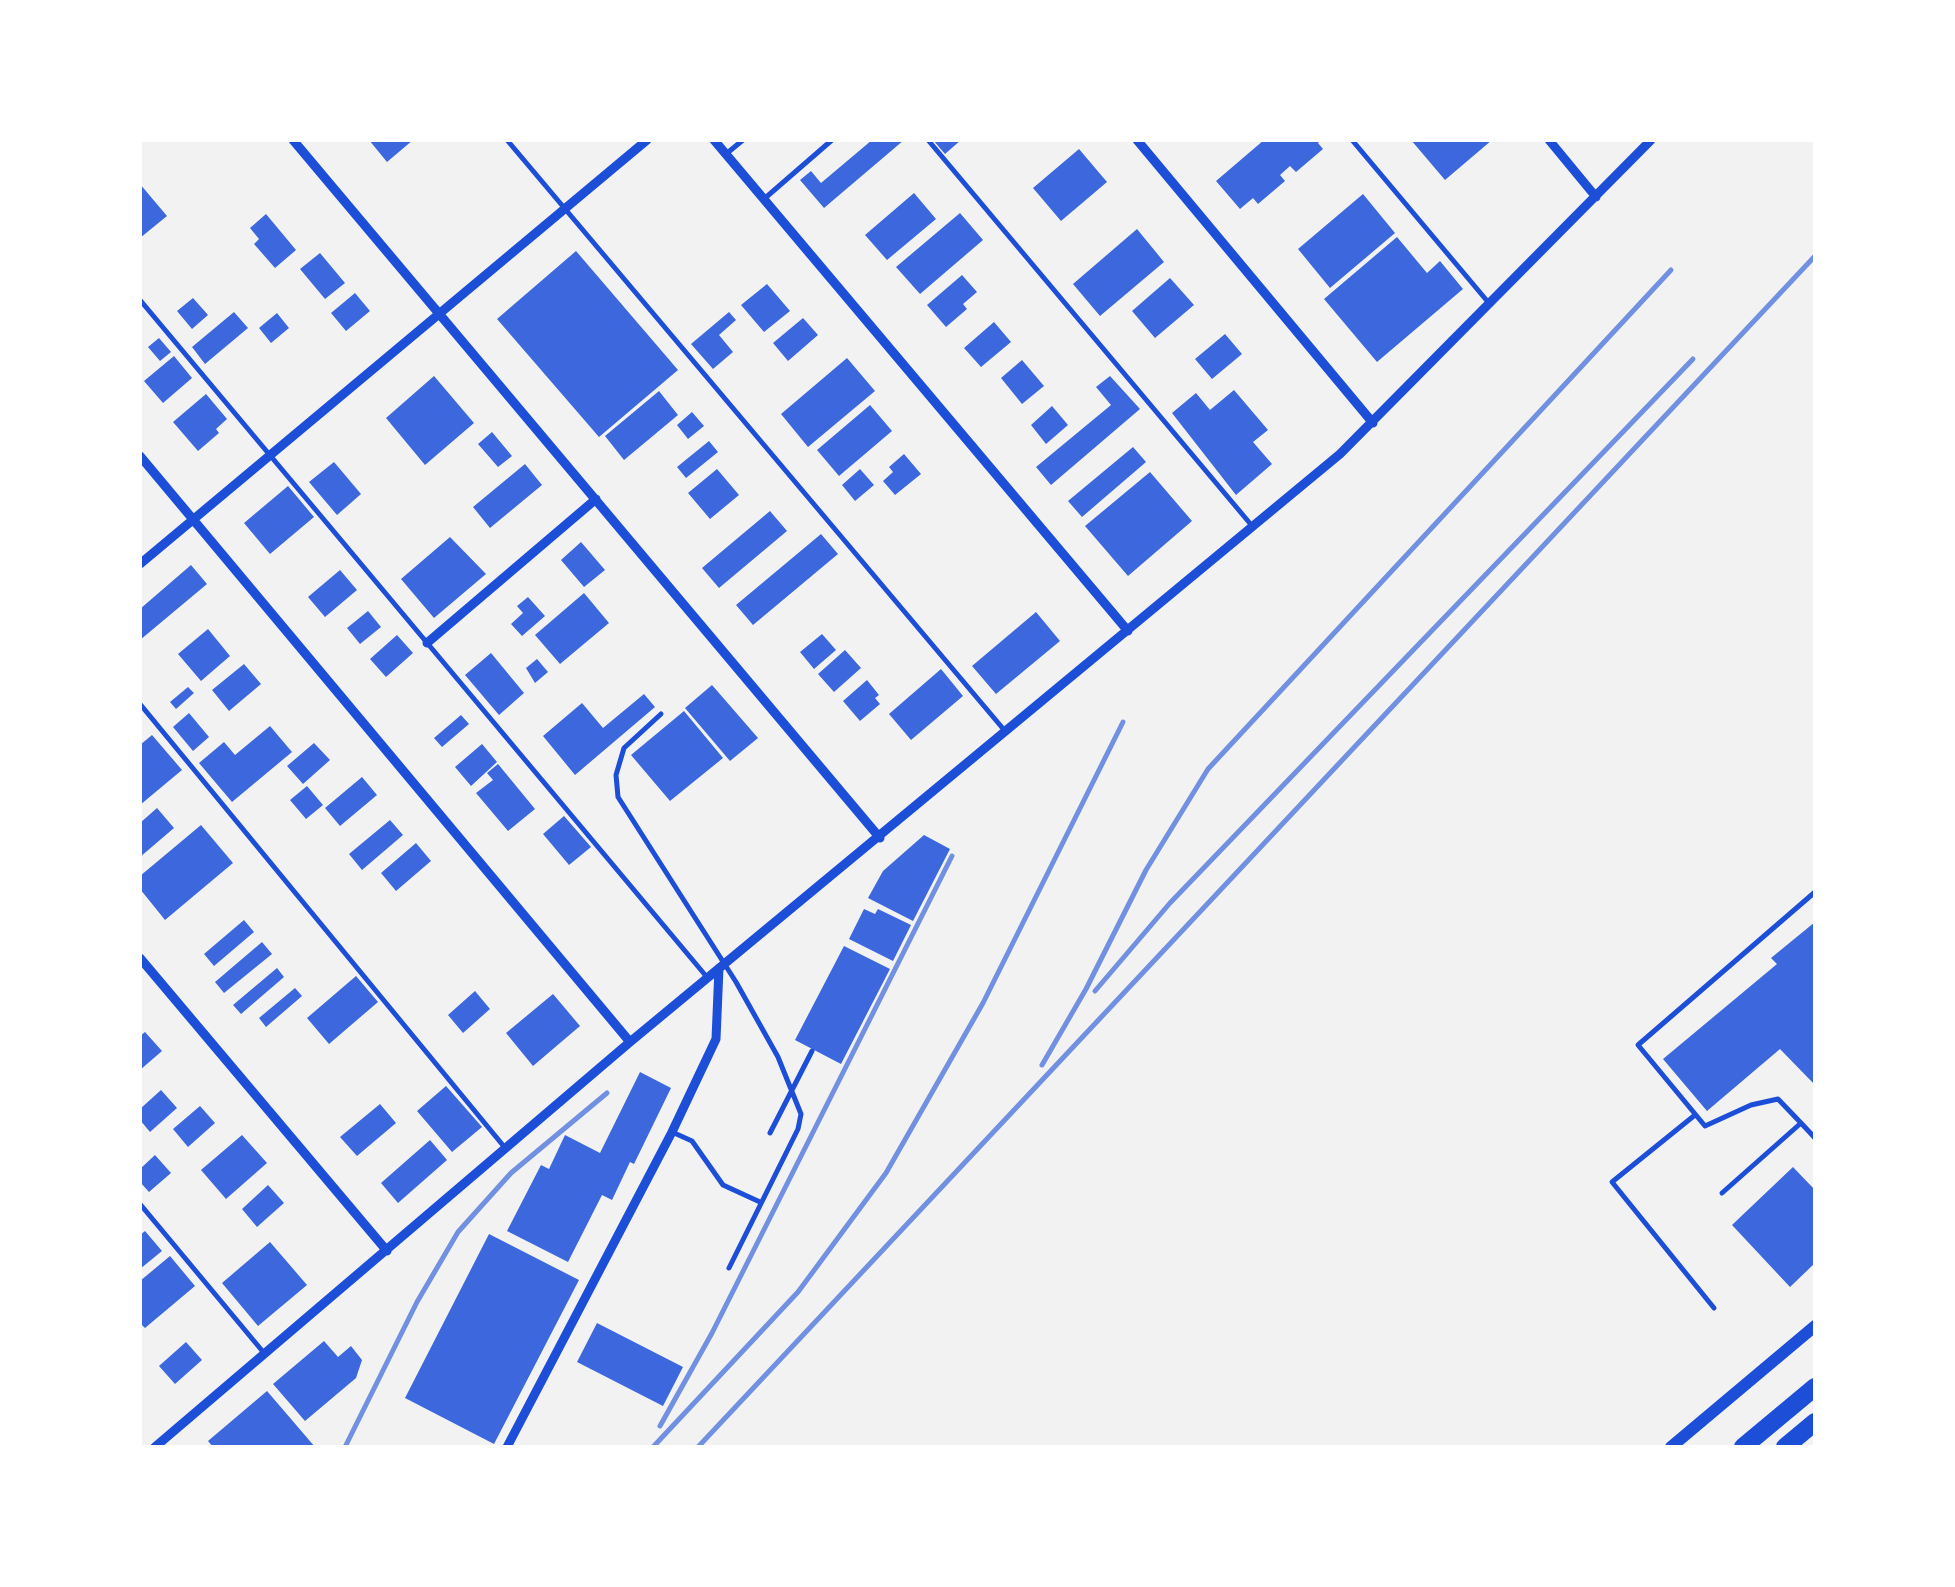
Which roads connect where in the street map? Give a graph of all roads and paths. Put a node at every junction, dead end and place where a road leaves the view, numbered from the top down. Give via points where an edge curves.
1 (292, 140) edge
2 (508, 140) edge
3 (647, 140) edge
4 (714, 140) edge
5 (743, 140) edge
6 (832, 140) edge
7 (928, 140) edge
8 (1137, 140) edge
9 (1352, 140) edge
10 (1549, 140) edge
11 (1651, 140) edge
12 (726, 154) junction
13 (1596, 197) junction
14 (764, 199) junction
15 (564, 207) junction
16 (140, 300) edge
17 (1490, 304) junction
18 (438, 315) junction
19 (1373, 423) junction
20 (270, 455) junction
21 (140, 456) edge
22 (596, 499) junction
23 (194, 519) junction
24 (1253, 527) junction
25 (140, 564) edge
26 (1128, 630) junction
27 (428, 643) junction
28 (140, 704) edge
29 (661, 714) dead end
30 (1006, 732) junction
31 (880, 838) junction
32 (1815, 892) edge
33 (140, 958) edge
34 (722, 966) junction
35 (708, 978) junction
36 (630, 1042) junction
37 (812, 1051) dead end
38 (792, 1089) junction
39 (1696, 1115) junction
40 (1800, 1123) junction
41 (672, 1132) junction
42 (770, 1133) dead end
43 (1815, 1138) edge
44 (506, 1148) junction
45 (1722, 1193) dead end
46 (760, 1202) junction
47 (140, 1204) edge
48 (387, 1251) junction
49 (729, 1268) dead end
50 (1714, 1308) dead end
51 (1815, 1326) edge
52 (264, 1353) junction
53 (1815, 1387) edge
54 (1815, 1422) edge
55 (155, 1447) edge
56 (506, 1447) edge
57 (1670, 1447) edge
58 (1743, 1447) edge
59 (1786, 1447) edge

1 - 18 street
2 - 15 lane
3 - 15 street
4 - 12 street
5 - 12 lane
6 - 14 lane
7 - 24 lane
8 - 19 street
9 - 17 lane
10 - 13 street
11 - 13 street
12 - 14 street
13 - 17 street
14 - 26 street
15 - 18 street
15 - 30 lane
16 - 20 lane
17 - 19 street
18 - 20 street
18 - 22 street
19 - 24 street
20 - 23 street
20 - 27 lane
21 - 23 street
22 - 27 street
22 - 31 street
23 - 25 street
23 - 36 street
24 - 26 street
26 - 30 street
27 - 35 lane
28 - 44 lane
29 - 34 lane via 624,748 618,796
30 - 31 street
31 - 34 street
32 - 39 lane via 1638,1046
33 - 48 street
34 - 35 street
34 - 38 lane
34 - 41 street via 716,1039
35 - 36 street
36 - 44 street
37 - 38 lane
38 - 42 lane
38 - 46 lane via 798,1129
39 - 40 lane via 1705,1126 1778,1099
39 - 50 lane via 1612,1182
40 - 43 lane
40 - 45 lane
41 - 46 lane via 692,1141 723,1185
41 - 56 street
44 - 48 street
46 - 49 lane
47 - 52 lane
48 - 52 street
51 - 57 main road
52 - 55 street
53 - 58 highway
54 - 59 highway

